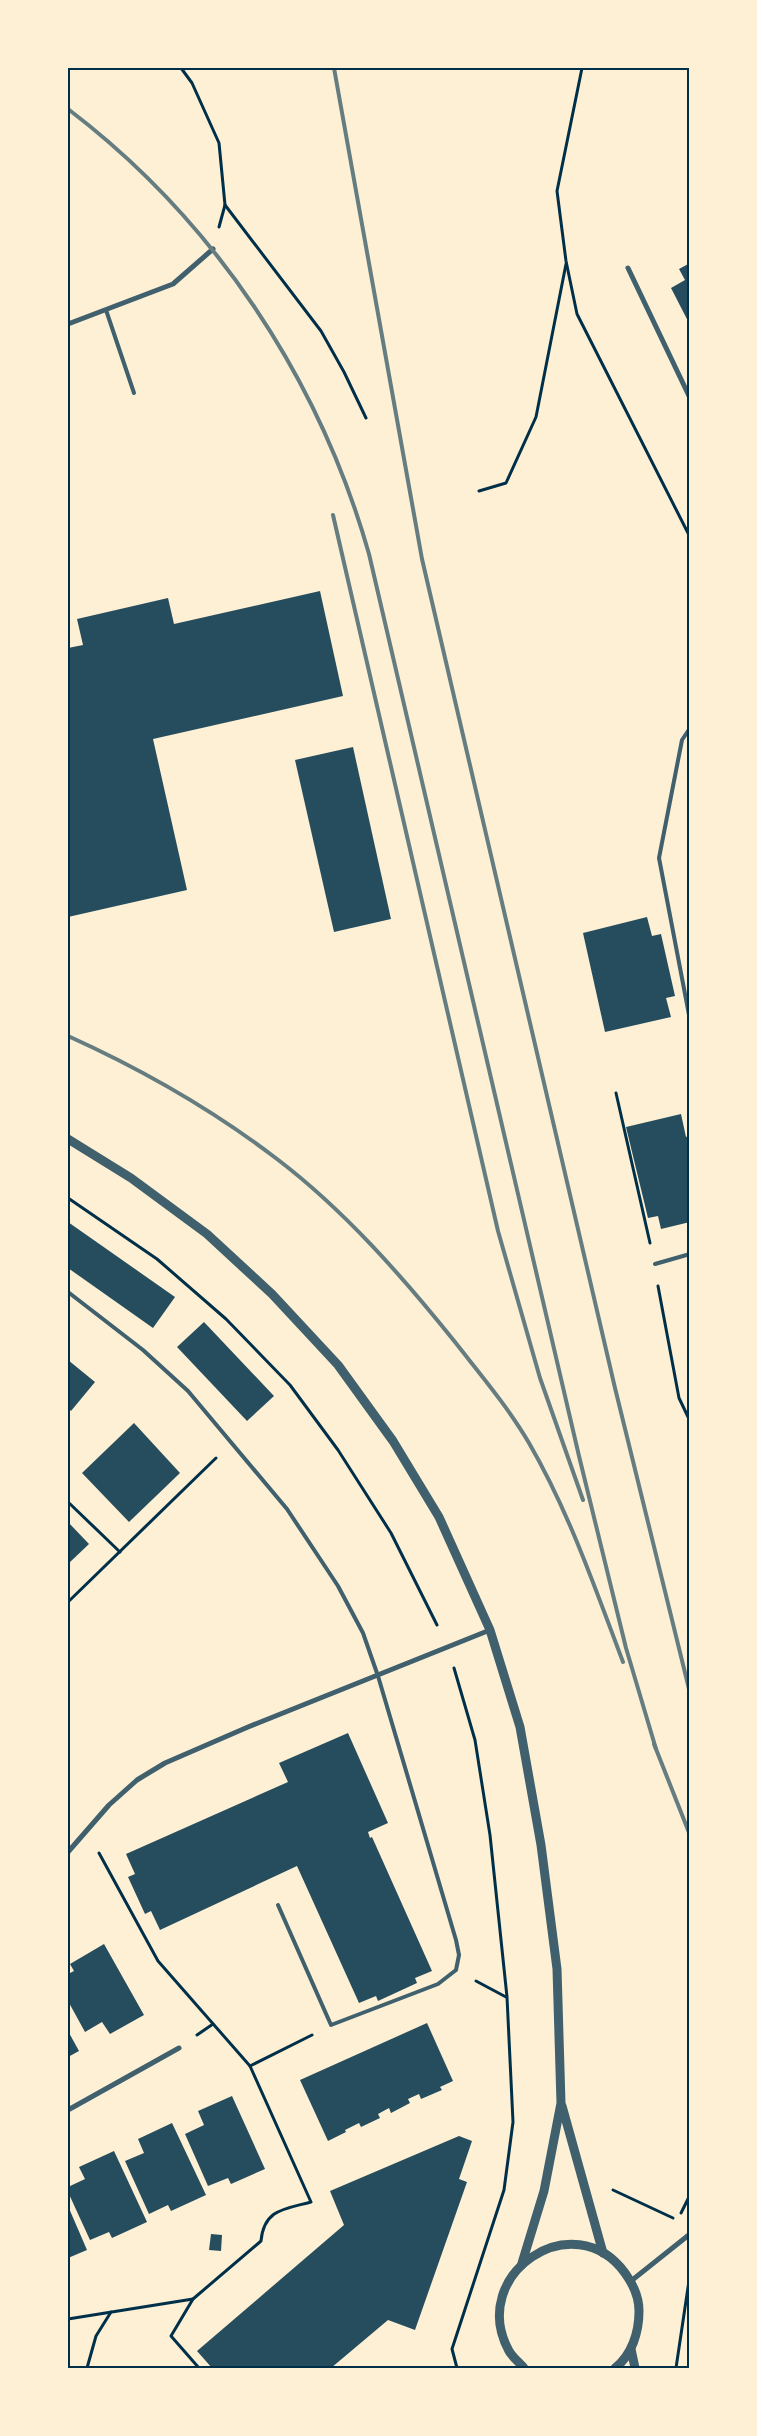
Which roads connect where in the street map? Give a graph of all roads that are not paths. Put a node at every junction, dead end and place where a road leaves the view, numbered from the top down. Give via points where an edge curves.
1 (213, 249) road end
2 (628, 268) dead end
3 (106, 310) junction
4 (68, 324) edge
5 (134, 393) dead end
6 (690, 398) edge
7 (690, 728) edge
8 (690, 1020) edge
9 (68, 1139) edge
10 (690, 1254) edge
11 (655, 1264) road end
12 (68, 1292) edge
13 (490, 1630) junction
14 (378, 1676) junction
15 (68, 1852) edge
16 (278, 1905) dead end
17 (179, 2048) dead end
18 (561, 2103) junction
19 (68, 2110) edge
20 (690, 2234) edge
21 (603, 2253) junction
22 (522, 2263) junction
23 (631, 2281) junction
24 (631, 2349) junction
25 (524, 2368) edge
26 (615, 2368) edge
27 (635, 2368) edge

1 - 3 street via 173,284
2 - 6 street
3 - 4 street
3 - 5 lane
7 - 8 lane via 682,740 659,858
9 - 13 street via 131,1178 207,1234 272,1294 338,1365 393,1440 439,1516
10 - 11 lane
12 - 14 lane via 143,1350 188,1391 233,1442 287,1509 338,1586 363,1633
13 - 14 street
13 - 18 street via 520,1727 541,1845 557,1969
14 - 15 street via 165,1763 137,1780 108,1805
14 - 16 lane via 456,1940 459,1955 456,1970 438,1984 331,2026
17 - 19 street
18 - 21 street
18 - 22 street via 544,2191
20 - 23 street
21 - 22 street via 585,2246 566,2244 542,2250
21 - 23 street via 619,2265
22 - 25 street via 507,2282 499,2306 501,2330 510,2353
23 - 24 street via 639,2303 639,2326
24 - 26 street
24 - 27 street

